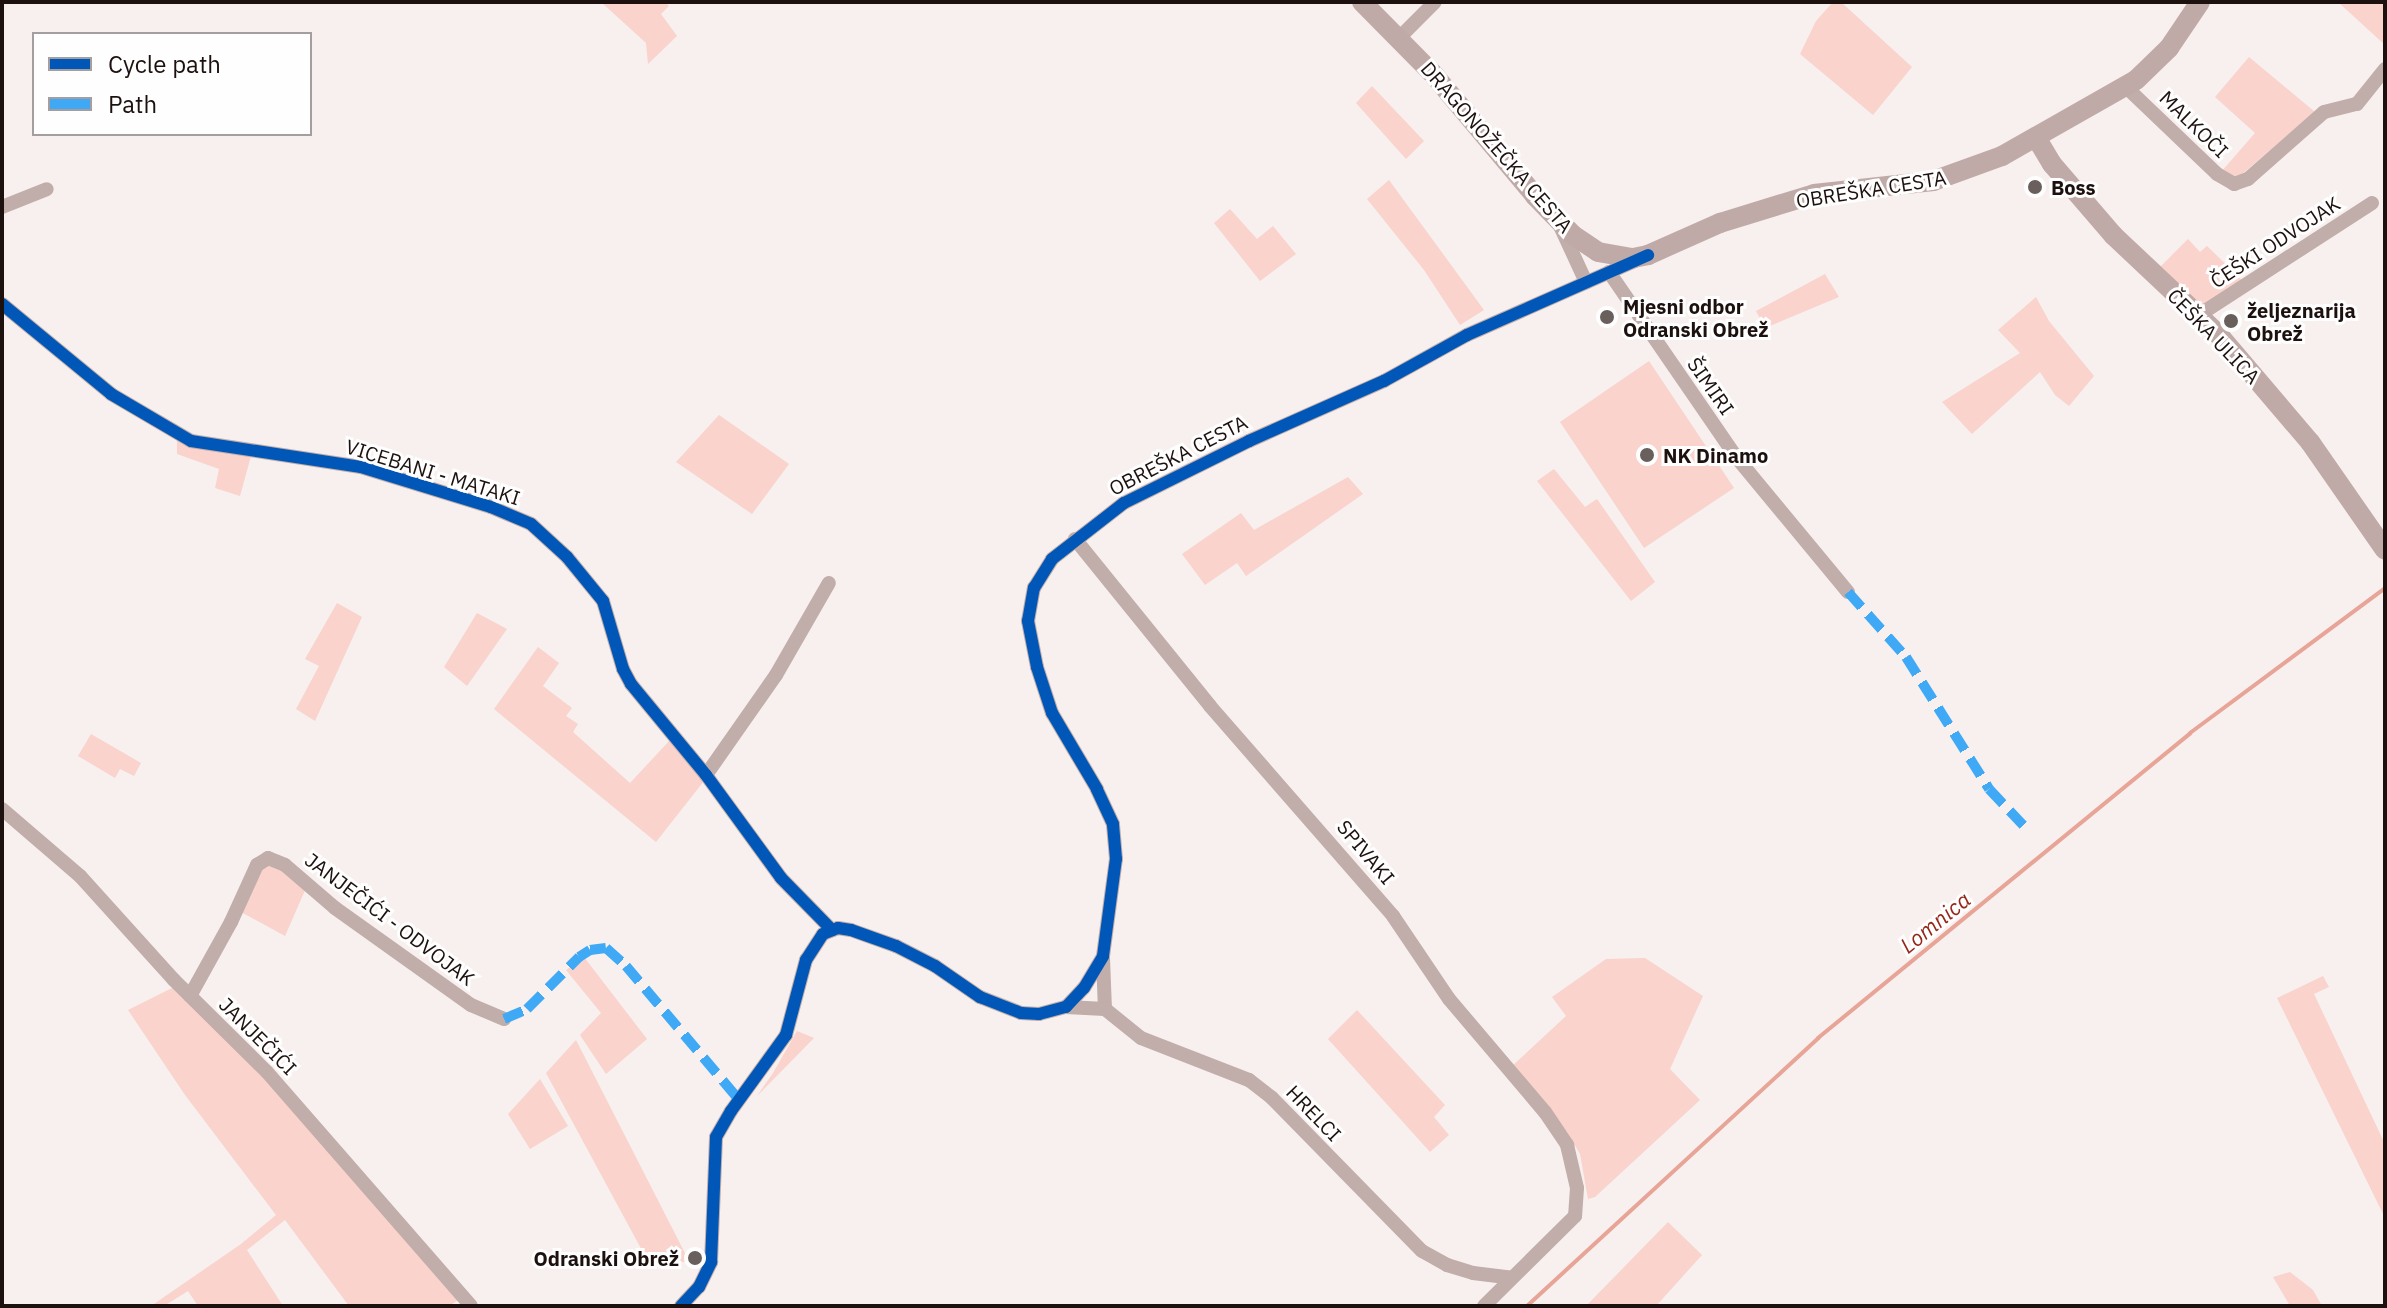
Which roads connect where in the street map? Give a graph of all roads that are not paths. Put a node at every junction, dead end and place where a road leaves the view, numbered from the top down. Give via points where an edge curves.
1 (1362, 2) edge
2 (1435, 2) edge
3 (2200, 2) edge
4 (1400, 37) junction
5 (2385, 69) edge
6 (2126, 87) junction
7 (2037, 139) junction
8 (47, 189) dead end
9 (2372, 203) dead end
10 (2, 207) edge
11 (1558, 220) junction
12 (1648, 255) junction
13 (1609, 272) junction
14 (1586, 282) junction
15 (2, 304) edge
16 (2199, 315) junction
17 (1075, 539) junction
18 (2382, 547) edge
19 (829, 583) dead end
20 (1848, 592) dead end
21 (706, 775) junction
22 (2, 809) edge
23 (832, 930) junction
24 (1103, 956) junction
25 (190, 996) junction
26 (1066, 1007) junction
27 (1105, 1009) junction
28 (504, 1019) dead end
29 (1512, 1278) junction
30 (471, 1306) edge
31 (681, 1306) edge
32 (1484, 1306) edge

1 - 4 main road, DRAGONOŽEČKA CESTA
2 - 4 street
3 - 6 main road, OBREŠKA CESTA via 2169,48
4 - 11 main road, DRAGONOŽEČKA CESTA
5 - 6 street, MALKOČI via 2357,104 2324,112 2248,179 2234,184
6 - 7 main road, OBREŠKA CESTA
7 - 12 main road, OBREŠKA CESTA via 1953,175 1814,194 1720,223
7 - 16 main road, ČEŠKA ULICA via 2113,235
8 - 10 street
9 - 16 street, ČEŠKI ODVOJAK
11 - 12 main road, DRAGONOŽEČKA CESTA via 1598,252 1626,258
11 - 14 street
12 - 13 street, OBREŠKA CESTA
13 - 14 street, OBREŠKA CESTA
13 - 20 street, ŠIMIRI via 1737,458
14 - 17 street, OBREŠKA CESTA via 1124,503
15 - 21 street, VICEBANI - MATAKI via 93,381 191,441 361,467 531,524 596,590 609,615 626,676
16 - 18 main road, ČEŠKA ULICA via 2310,442
17 - 24 street, OBREŠKA CESTA via 1042,573 1028,621 1052,713 1113,824 1116,859
17 - 29 street, SPIVAKI via 1210,706 1365,881 1465,1019 1567,1145 1577,1188 1575,1216
19 - 21 street via 776,675
21 - 23 street, VICEBANI - MATAKI via 781,878
22 - 25 street, JANJEČIĆI via 80,876
23 - 26 street via 851,930 914,954 1001,1008 1039,1014
23 - 31 street via 818,939 806,960 786,1035 716,1137 711,1262 699,1287
24 - 26 street, OBREŠKA CESTA
24 - 27 street
25 - 28 street, JANJEČIĆI - ODVOJAK via 257,865 268,858 285,865 335,908 471,1005
25 - 30 street, JANJEČIĆI via 277,1083
26 - 27 street
27 - 29 street, HRELCI via 1141,1038 1232,1072 1262,1089 1374,1206 1432,1258 1473,1273
29 - 32 street

